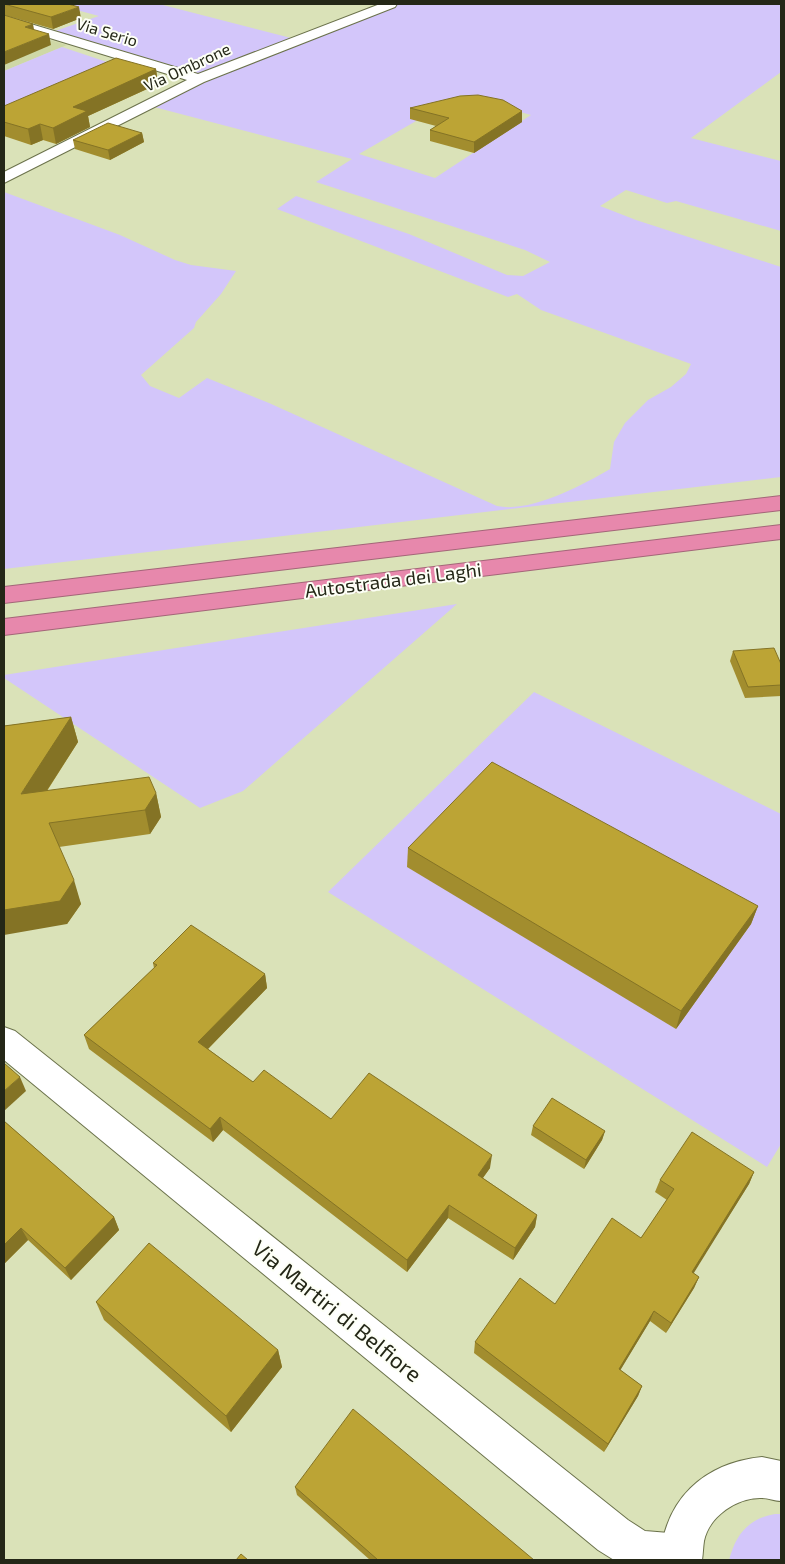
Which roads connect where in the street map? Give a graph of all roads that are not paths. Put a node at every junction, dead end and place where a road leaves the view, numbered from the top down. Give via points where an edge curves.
1 (391, 4) edge
2 (4, 20) edge
3 (199, 79) junction
4 (4, 178) edge
5 (781, 503) edge
6 (781, 532) edge
7 (4, 595) edge
8 (4, 627) edge
9 (4, 1041) edge
10 (781, 1481) edge
11 (680, 1558) edge

1 - 3 street, Via Ombrone
2 - 3 street, Via Serio
3 - 4 street, Via Ombrone
5 - 7 highway, Autostrada dei Laghi
6 - 8 highway, Autostrada dei Laghi
9 - 11 street, Via Martiri di Belfiore via 613,1535 642,1552
10 - 11 street via 758,1478 719,1488 700,1505 687,1527

